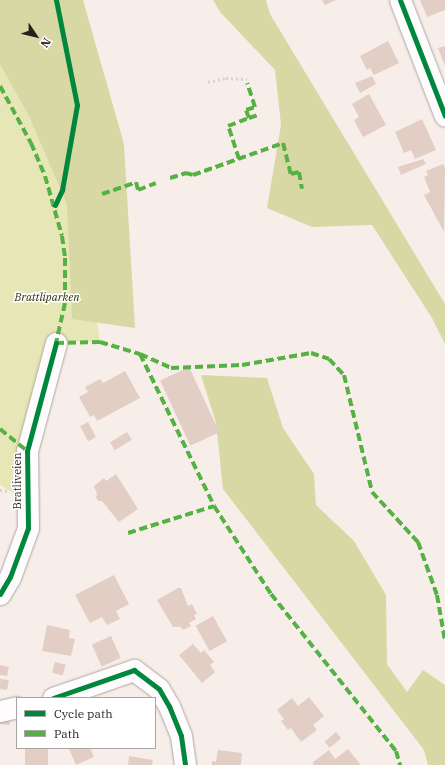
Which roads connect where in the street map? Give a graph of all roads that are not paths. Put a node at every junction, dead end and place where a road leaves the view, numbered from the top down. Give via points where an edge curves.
1 (400, 0) edge
2 (445, 116) edge
3 (56, 343) dead end
4 (0, 594) edge
5 (56, 697) edge
6 (16, 707) edge
7 (0, 710) edge
8 (185, 765) edge

1 - 2 street
3 - 4 street, Bratliveien via 27,452 28,528 10,576
5 - 8 street via 134,670 159,689 169,706 181,736
6 - 7 street

